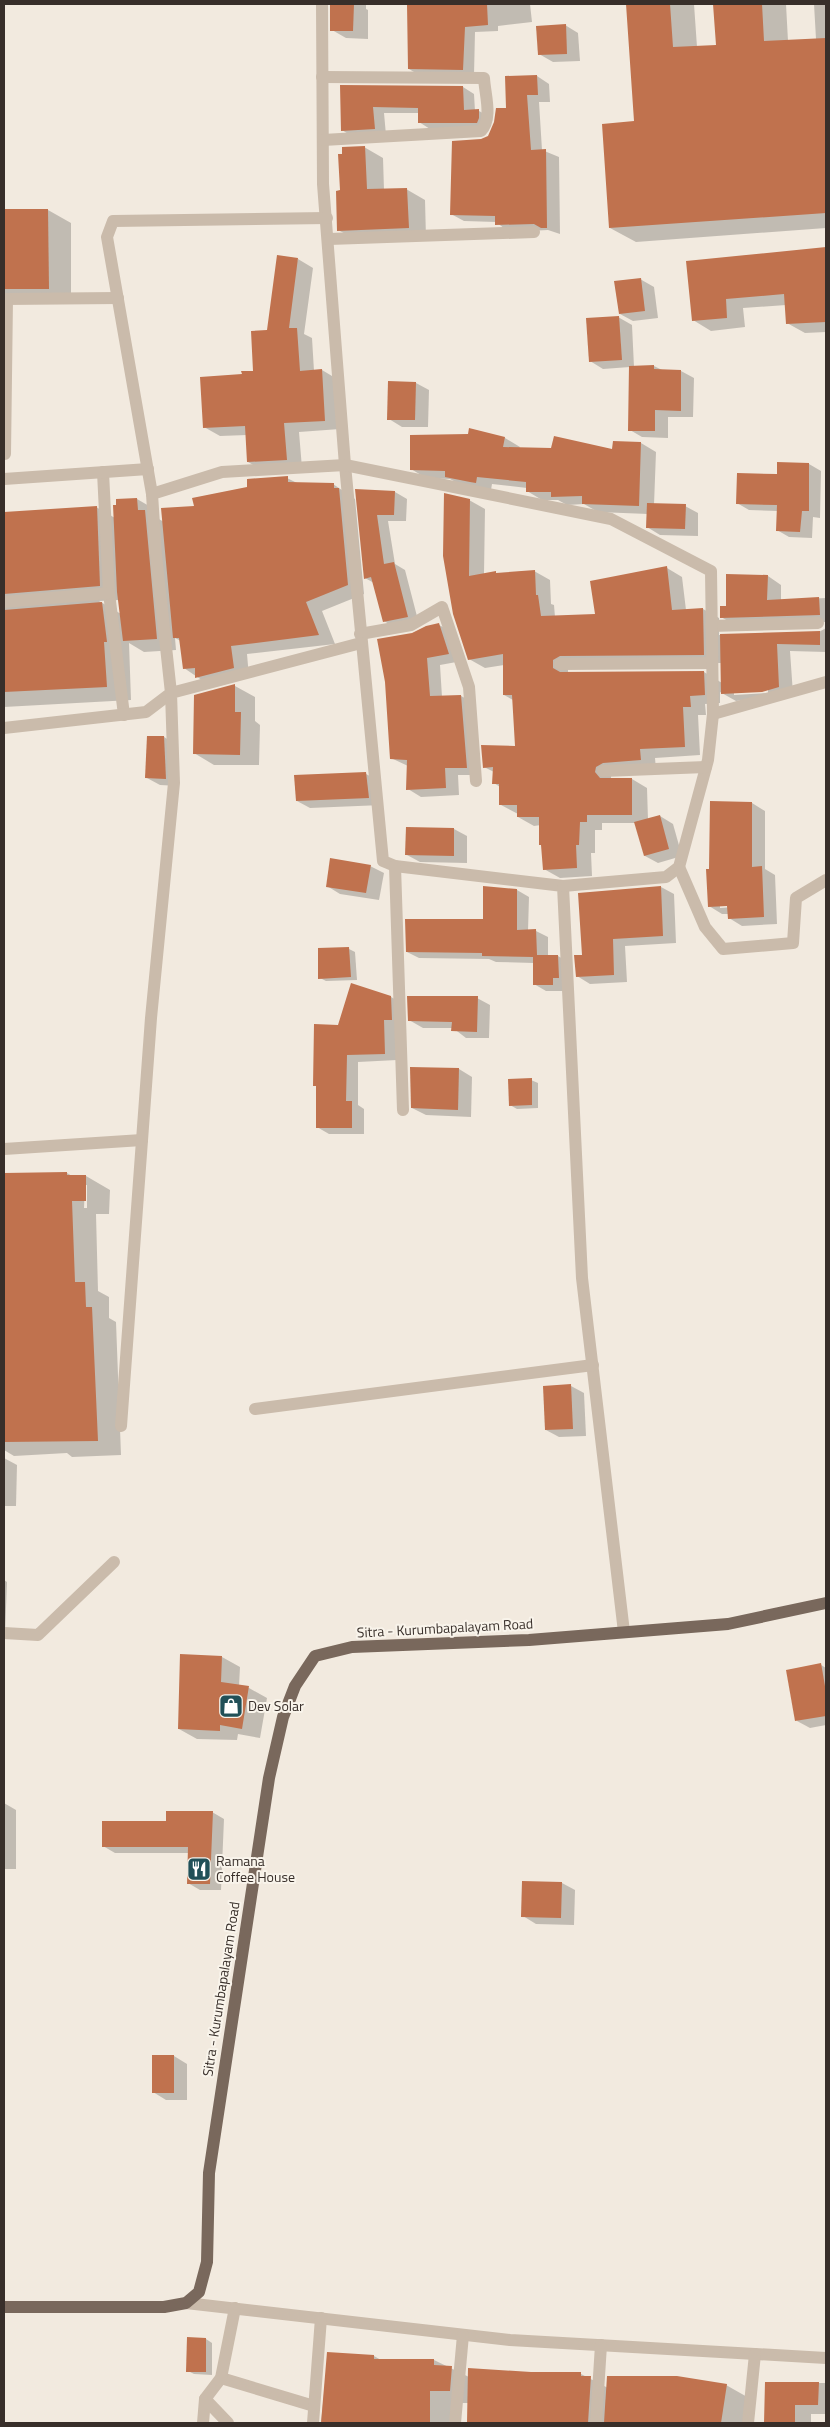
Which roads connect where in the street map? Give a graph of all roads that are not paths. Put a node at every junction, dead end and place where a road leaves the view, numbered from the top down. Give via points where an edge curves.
1 (322, 4) edge
2 (322, 77) junction
3 (323, 140) junction
4 (326, 218) junction
5 (534, 232) dead end
6 (329, 240) junction
7 (118, 298) junction
8 (6, 299) edge
9 (5, 454) edge
10 (345, 464) junction
11 (148, 469) junction
12 (103, 472) junction
13 (4, 479) edge
14 (152, 494) junction
15 (109, 593) junction
16 (4, 602) edge
17 (818, 623) dead end
18 (712, 626) junction
19 (361, 638) junction
20 (712, 663) junction
21 (560, 664) dead end
22 (826, 682) edge
23 (171, 693) junction
24 (713, 714) junction
25 (124, 715) junction
26 (4, 728) edge
27 (706, 767) junction
28 (603, 771) dead end
29 (476, 781) dead end
30 (395, 866) junction
31 (679, 867) junction
32 (826, 880) edge
33 (563, 886) junction
34 (403, 1110) dead end
35 (142, 1140) junction
36 (4, 1149) edge
37 (593, 1366) junction
38 (255, 1409) dead end
39 (121, 1426) dead end
40 (114, 1562) dead end
41 (826, 1603) edge
42 (624, 1632) junction
43 (4, 1633) edge
44 (186, 2303) junction
45 (4, 2307) edge
46 (235, 2308) junction
47 (320, 2318) junction
48 (463, 2334) junction
49 (601, 2345) junction
50 (755, 2354) junction
51 (826, 2358) edge
52 (221, 2378) junction
53 (204, 2399) junction
54 (314, 2406) junction
55 (203, 2423) edge
56 (228, 2423) edge
57 (313, 2423) edge
58 (456, 2423) edge
59 (596, 2423) edge
60 (748, 2423) edge

1 - 2 street
2 - 3 street
2 - 3 street via 484,78 488,118 481,131
3 - 4 street
4 - 6 street
4 - 7 street via 113,221 107,237
5 - 6 street
6 - 10 street
7 - 8 street
7 - 11 street
8 - 9 street
10 - 14 street via 222,472
10 - 18 street via 611,519 711,571
10 - 19 street
11 - 12 street
11 - 14 street
12 - 13 street
12 - 15 street
14 - 23 street
15 - 16 street
15 - 25 street
17 - 18 street
18 - 20 street
19 - 23 street
19 - 29 street via 411,625 442,607 469,686
19 - 30 street via 383,861
20 - 21 street
20 - 24 street
22 - 24 street
23 - 25 street via 146,712
23 - 35 street via 174,783
24 - 27 street
25 - 26 street
27 - 28 street
27 - 31 street
30 - 33 street
30 - 34 street
31 - 32 street via 706,927 723,949 793,943 796,898
31 - 33 street via 666,877
33 - 37 street via 582,1278
35 - 36 street
35 - 39 street
37 - 38 street
37 - 42 street
40 - 43 street via 38,1635
41 - 42 main road, Sitra - Kurumbapalayam Road via 728,1624
42 - 44 main road, Sitra - Kurumbapalayam Road via 529,1640 352,1647 315,1656 295,1686 283,1717 268,1778 209,2173 207,2262 199,2292
44 - 45 main road via 119,2308
44 - 46 street
46 - 47 street
46 - 52 street
47 - 48 street
47 - 54 street
48 - 49 street
48 - 58 street
49 - 50 street
49 - 59 street
50 - 51 street
50 - 60 street
52 - 53 street
52 - 54 street
53 - 55 street
53 - 56 street
54 - 57 street

